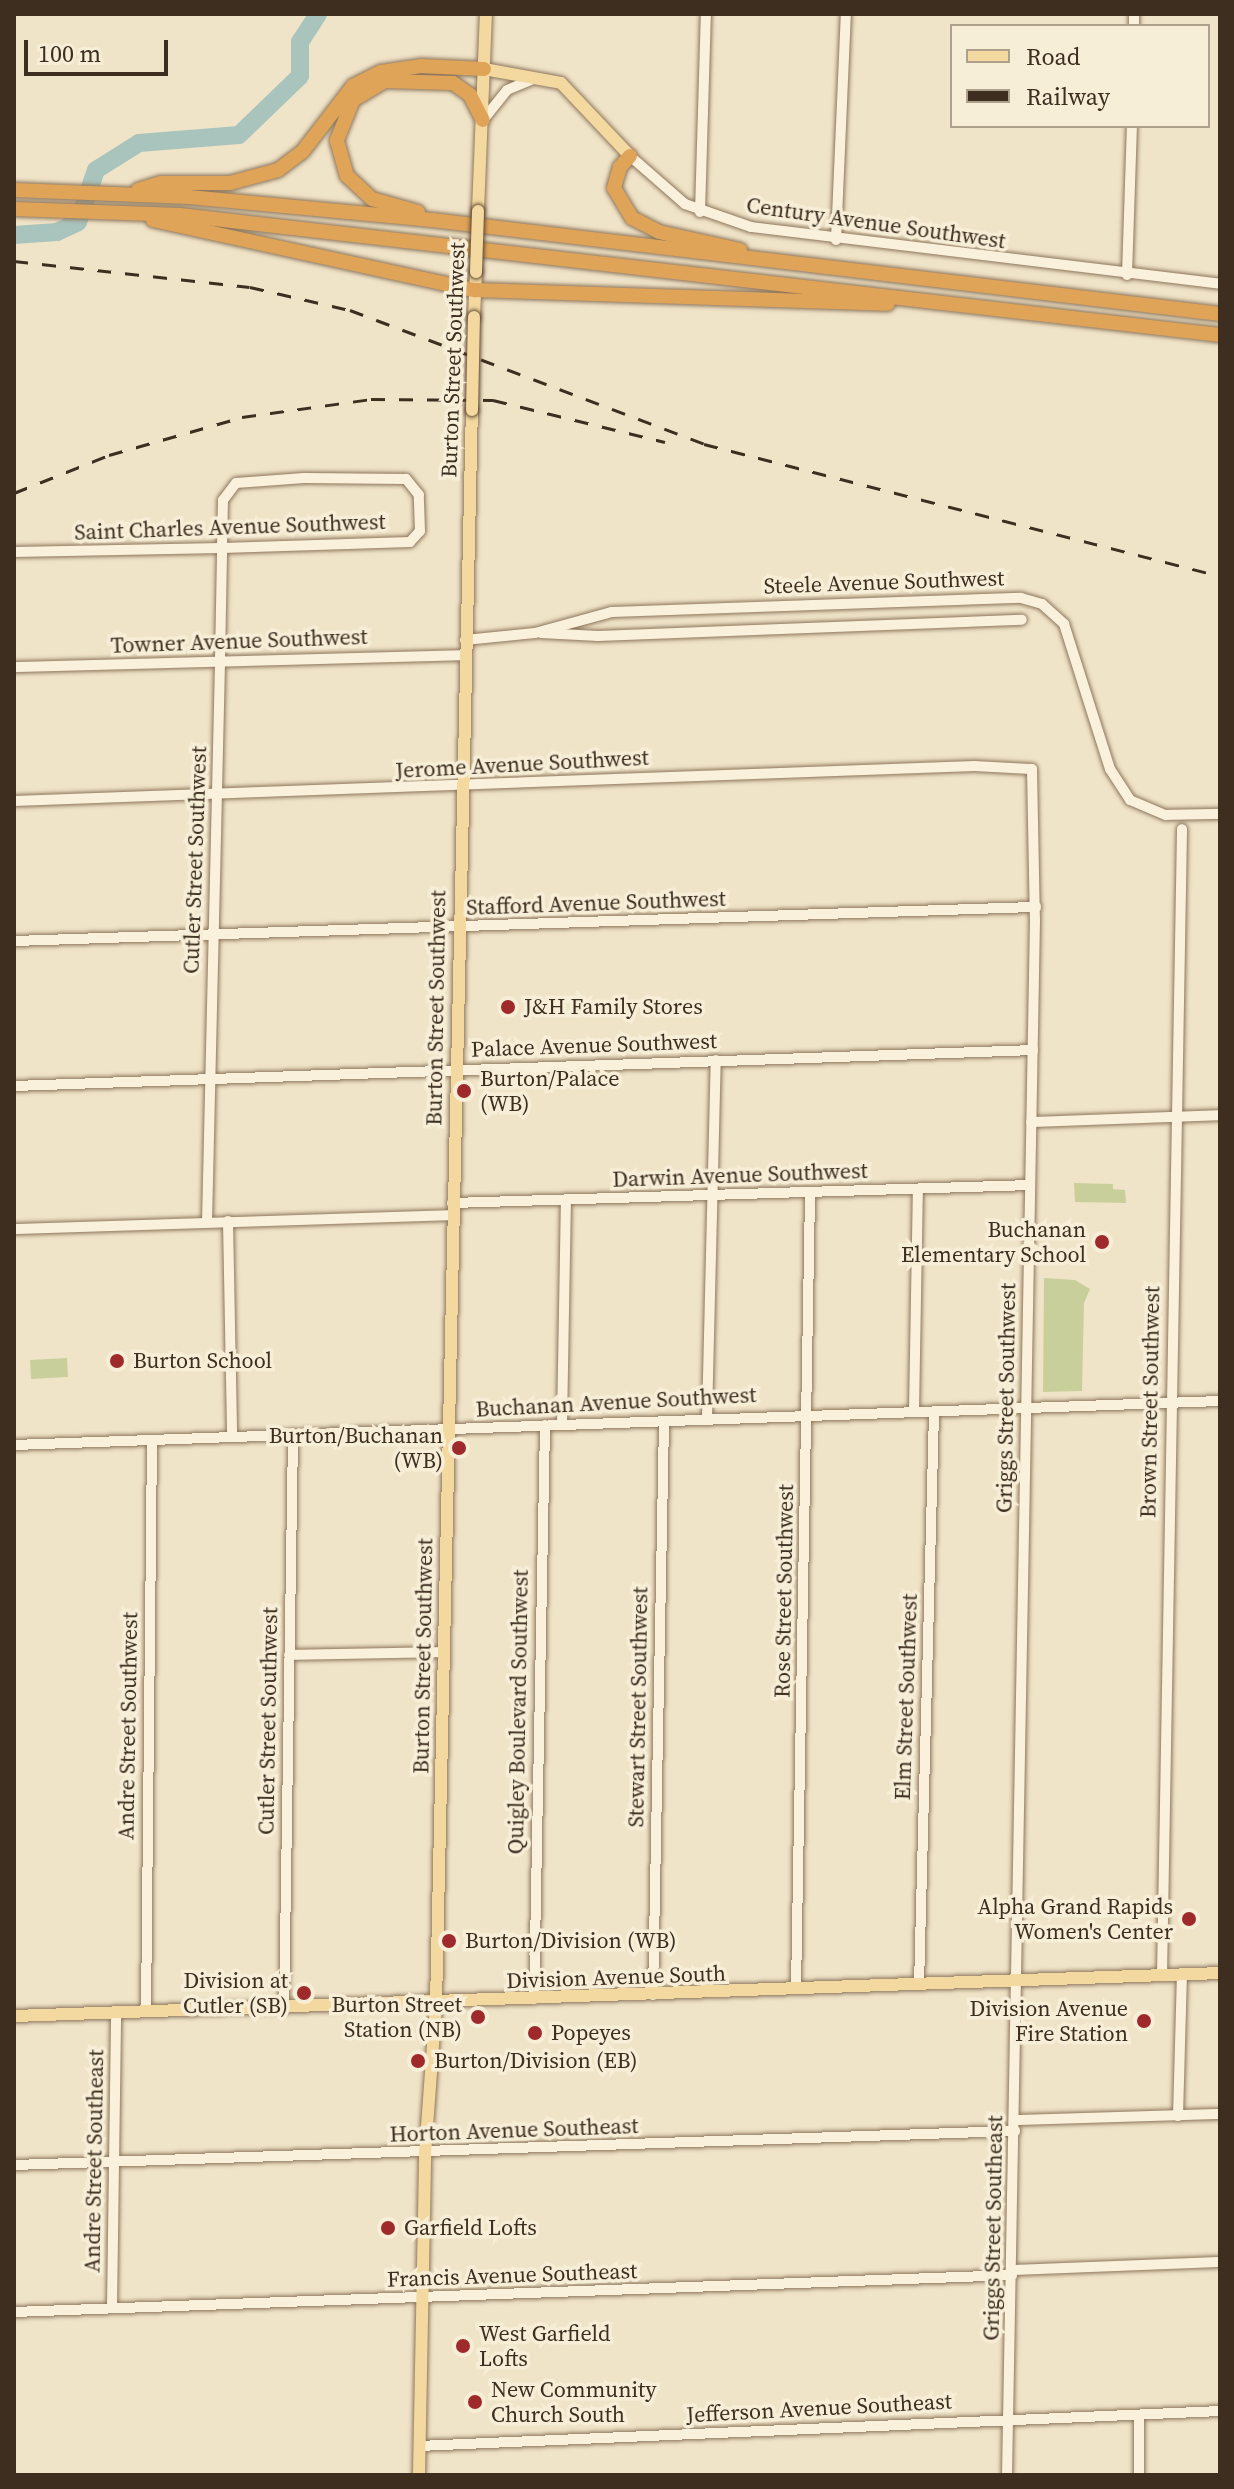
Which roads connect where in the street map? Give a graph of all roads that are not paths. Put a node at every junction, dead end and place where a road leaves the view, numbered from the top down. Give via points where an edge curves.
1 (486, 14) edge
2 (706, 14) edge
3 (846, 14) edge
4 (484, 69) junction
5 (542, 76) junction
6 (483, 120) junction
7 (1132, 128) edge
8 (630, 156) junction
9 (14, 190) edge
10 (127, 193) junction
11 (14, 209) edge
12 (114, 210) junction
13 (700, 212) junction
14 (432, 220) junction
15 (836, 240) junction
16 (810, 267) junction
17 (1127, 275) junction
18 (1220, 284) edge
19 (475, 290) junction
20 (964, 305) junction
21 (1220, 314) edge
22 (1220, 335) edge
23 (420, 511) joint
24 (222, 548) junction
25 (14, 552) edge
26 (1022, 620) dead end
27 (535, 633) junction
28 (465, 640) junction
29 (465, 655) junction
30 (220, 663) junction
31 (14, 667) edge
32 (1032, 769) joint
33 (460, 786) junction
34 (217, 795) junction
35 (14, 801) edge
36 (1220, 814) edge
37 (1182, 829) dead end
38 (1036, 907) junction
39 (457, 928) junction
40 (213, 934) junction
41 (14, 941) edge
42 (1033, 1050) junction
43 (716, 1060) junction
44 (454, 1071) junction
45 (210, 1079) junction
46 (14, 1086) edge
47 (1220, 1115) edge
48 (1175, 1117) junction
49 (1031, 1122) junction
50 (1030, 1185) junction
51 (918, 1189) junction
52 (810, 1194) junction
53 (714, 1195) junction
54 (566, 1201) junction
55 (452, 1209) junction
56 (228, 1221) junction
57 (207, 1222) junction
58 (14, 1229) edge
59 (1220, 1401) edge
60 (1171, 1403) junction
61 (1025, 1408) junction
62 (914, 1412) junction
63 (934, 1412) junction
64 (806, 1414) junction
65 (707, 1418) junction
66 (664, 1421) junction
67 (545, 1425) junction
68 (562, 1425) junction
69 (447, 1430) junction
70 (293, 1434) junction
71 (232, 1436) junction
72 (152, 1440) junction
73 (14, 1445) edge
74 (443, 1652) junction
75 (289, 1655) junction
76 (1220, 1973) edge
77 (1182, 1975) junction
78 (1162, 1976) junction
79 (1017, 1981) junction
80 (919, 1985) junction
81 (796, 1989) junction
82 (653, 1995) junction
83 (534, 1999) junction
84 (436, 2004) junction
85 (284, 2009) junction
86 (146, 2012) junction
87 (116, 2013) junction
88 (14, 2016) edge
89 (1220, 2114) edge
90 (1178, 2116) junction
91 (1015, 2126) junction
92 (425, 2154) junction
93 (115, 2161) junction
94 (14, 2165) edge
95 (1220, 2262) edge
96 (1012, 2273) junction
97 (422, 2298) junction
98 (112, 2308) junction
99 (14, 2312) edge
100 (1220, 2411) edge
101 (1139, 2415) junction
102 (1009, 2419) junction
103 (419, 2446) junction
104 (419, 2475) edge
105 (1007, 2475) edge
106 (1139, 2475) edge

1 - 4 main road, Burton Street Southwest
2 - 13 street
3 - 15 street
4 - 5 main road, Century Avenue Southwest
4 - 6 main road, Burton Street Southwest
4 - 10 highway via 421,66 381,72 353,86 303,151 278,170 230,183 161,183
5 - 6 street via 507,90
5 - 8 main road, Century Avenue Southwest via 568,88
6 - 14 highway via 470,95 457,84 418,80 372,85 343,115 338,149 352,184 372,199 414,209
6 - 19 main road, Burton Street Southwest, bridge
7 - 17 street
8 - 13 street, Century Avenue Southwest
8 - 16 highway via 620,167 614,188 621,206 639,224
9 - 10 highway
10 - 14 highway
11 - 12 highway
12 - 19 highway
12 - 20 highway
13 - 15 street, Century Avenue Southwest via 751,227
14 - 16 highway
15 - 17 street, Century Avenue Southwest
16 - 21 highway
17 - 18 street, Century Avenue Southwest
19 - 20 highway
19 - 28 main road, Burton Street Southwest, bridge
20 - 22 highway
23 - 24 street, Saint Charles Avenue Southwest via 420,531 410,542
23 - 24 street, Cutler Street Southwest via 419,495 406,479 245,482 229,489 223,500
24 - 25 street, Saint Charles Avenue Southwest
24 - 30 street, Cutler Street Southwest
26 - 27 street via 598,636
27 - 28 street, Steele Avenue Southwest
27 - 36 street, Steele Avenue Southwest via 612,612 1021,598 1042,604 1064,624 1110,769 1130,800 1166,815
28 - 29 main road, Burton Street Southwest
29 - 30 street, Towner Avenue Southwest
29 - 33 main road, Burton Street Southwest
30 - 31 street, Towner Avenue Southwest
30 - 34 street, Cutler Street Southwest
32 - 33 street, Jerome Avenue Southwest via 974,766
32 - 38 street, Griggs Street Southwest
33 - 34 street, Jerome Avenue Southwest
33 - 39 main road, Burton Street Southwest
34 - 35 street, Jerome Avenue Southwest
34 - 40 street, Cutler Street Southwest
37 - 48 street, Brown Street Southwest
38 - 39 street, Stafford Avenue Southwest
38 - 42 street, Griggs Street Southwest
39 - 40 street, Stafford Avenue Southwest
39 - 44 main road, Burton Street Southwest
40 - 41 street, Stafford Avenue Southwest
40 - 45 street, Cutler Street Southwest
42 - 43 street, Palace Avenue Southwest
42 - 49 street, Griggs Street Southwest
43 - 44 street, Palace Avenue Southwest
43 - 53 street
44 - 45 street, Palace Avenue Southwest
44 - 55 main road, Burton Street Southwest
45 - 46 street, Palace Avenue Southwest
45 - 57 street, Cutler Street Southwest
47 - 48 street
48 - 49 street
48 - 60 street, Brown Street Southwest
49 - 50 street, Griggs Street Southwest
50 - 51 street, Darwin Avenue Southwest
50 - 61 street, Griggs Street Southwest
51 - 52 street, Darwin Avenue Southwest
51 - 62 street
52 - 53 street, Darwin Avenue Southwest
52 - 64 street, Rose Street Southwest
53 - 54 street, Darwin Avenue Southwest
53 - 65 street
54 - 55 street, Darwin Avenue Southwest
54 - 68 street
55 - 56 street, Darwin Avenue Southwest
55 - 69 main road, Burton Street Southwest
56 - 57 street, Darwin Avenue Southwest
56 - 71 street
57 - 58 street, Darwin Avenue Southwest
59 - 60 street, Buchanan Avenue Southwest
60 - 61 street, Buchanan Avenue Southwest
60 - 78 street, Brown Street Southwest
61 - 63 street, Buchanan Avenue Southwest
61 - 79 street, Griggs Street Southwest
62 - 63 street, Buchanan Avenue Southwest
62 - 64 street, Buchanan Avenue Southwest
63 - 80 street, Elm Street Southwest
64 - 65 street, Buchanan Avenue Southwest
64 - 81 street, Rose Street Southwest
65 - 66 street, Buchanan Avenue Southwest
66 - 68 street, Buchanan Avenue Southwest
66 - 82 street, Stewart Street Southwest
67 - 68 street, Buchanan Avenue Southwest
67 - 69 street, Buchanan Avenue Southwest
67 - 83 street, Quigley Boulevard Southwest
69 - 70 street, Buchanan Avenue Southwest
69 - 74 main road, Burton Street Southwest
70 - 71 street, Buchanan Avenue Southwest
70 - 75 street, Cutler Street Southwest
71 - 72 street, Buchanan Avenue Southwest
72 - 73 street, Buchanan Avenue Southwest
72 - 86 street, Andre Street Southwest
74 - 75 street
74 - 84 main road, Burton Street Southwest
75 - 85 street, Cutler Street Southwest
76 - 77 main road, Division Avenue South
77 - 78 main road, Division Avenue South
77 - 90 street
78 - 79 main road, Division Avenue South
79 - 80 main road, Division Avenue South
79 - 91 street, Griggs Street Southeast
80 - 81 main road, Division Avenue South
81 - 82 main road, Division Avenue South
82 - 83 main road, Division Avenue South
83 - 84 main road, Division Avenue South
84 - 85 main road, Division Avenue South
84 - 92 main road, Burton Street Southwest
85 - 86 main road, Division Avenue South
86 - 87 main road, Division Avenue South
87 - 88 main road, Division Avenue South
87 - 93 street, Andre Street Southeast
89 - 90 street, Horton Avenue Southeast
90 - 91 street, Horton Avenue Southeast
91 - 92 street, Horton Avenue Southeast
91 - 96 street, Griggs Street Southeast
92 - 93 street, Horton Avenue Southeast
92 - 97 main road, Burton Street Southwest
93 - 94 street, Horton Avenue Southeast
93 - 98 street, Andre Street Southeast
95 - 96 street, Francis Avenue Southeast
96 - 97 street, Francis Avenue Southeast
96 - 102 street, Griggs Street Southeast
97 - 98 street, Francis Avenue Southeast
97 - 103 main road, Burton Street Southwest
98 - 99 street, Francis Avenue Southeast
100 - 101 street, Jefferson Avenue Southeast
101 - 102 street, Jefferson Avenue Southeast
101 - 106 street
102 - 103 street, Jefferson Avenue Southeast
102 - 105 street, Griggs Street Southeast
103 - 104 main road, Burton Street Southwest

